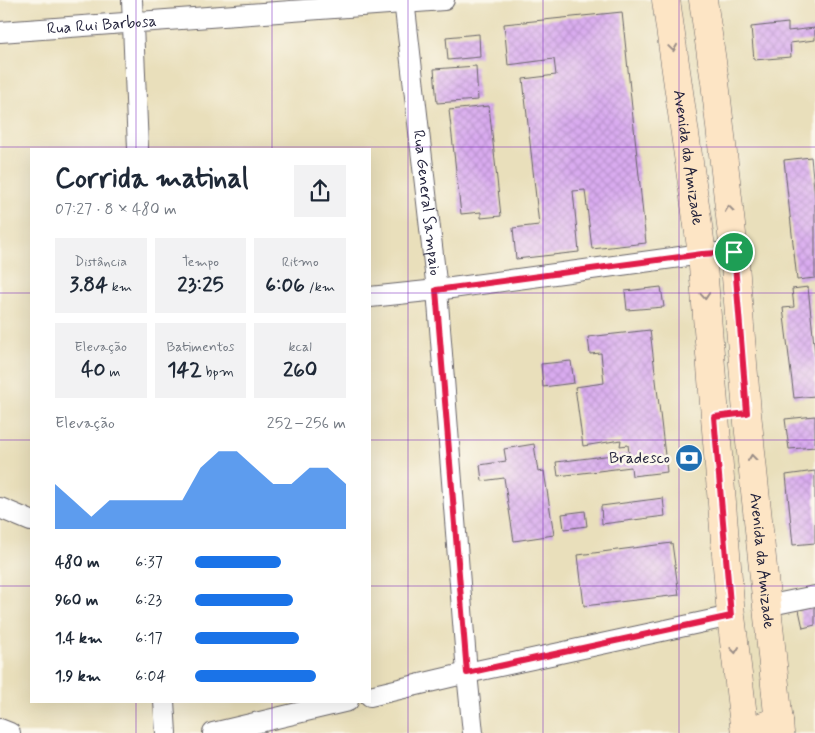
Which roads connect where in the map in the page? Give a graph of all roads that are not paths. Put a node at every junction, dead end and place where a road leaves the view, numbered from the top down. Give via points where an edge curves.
1 (132, 0) edge
2 (444, 0) edge
3 (666, 0) edge
4 (703, 0) edge
5 (404, 2) edge
6 (133, 23) junction
7 (0, 32) edge
8 (138, 148) edge
9 (734, 252) junction
10 (702, 254) junction
11 (436, 290) junction
12 (371, 297) edge
13 (747, 413) junction
14 (714, 417) junction
15 (0, 508) edge
16 (30, 521) edge
17 (815, 596) edge
18 (766, 606) junction
19 (731, 616) junction
20 (467, 673) junction
21 (371, 696) edge
22 (164, 703) edge
23 (340, 703) edge
24 (779, 726) edge
25 (0, 728) edge
26 (10, 733) edge
27 (166, 733) edge
28 (214, 733) edge
29 (473, 733) edge
30 (745, 733) edge

1 - 6 street
2 - 5 street, Rua Rui Barbosa
3 -> 10 main road, Avenida da Amizade
9 -> 4 main road, Avenida da Amizade
5 - 6 street, Rua Rui Barbosa
5 - 11 street, Rua General Sampaio
6 - 7 street, Rua Rui Barbosa
6 - 8 street
9 - 10 street
9 - 13 main road, Avenida da Amizade
10 - 11 street
10 -> 14 main road, Avenida da Amizade
11 - 12 street
11 - 20 street, Rua General Sampaio
13 - 14 main road
18 -> 13 main road, Avenida da Amizade
14 - 19 main road, Avenida da Amizade
15 - 16 street
17 - 18 street
18 - 24 main road, Avenida da Amizade
19 - 20 street
19 -> 30 main road, Avenida da Amizade
20 - 21 street
20 - 29 street, Rua General Sampaio
22 - 27 street
23 - 28 street
24 - 30 main road
25 - 26 street

